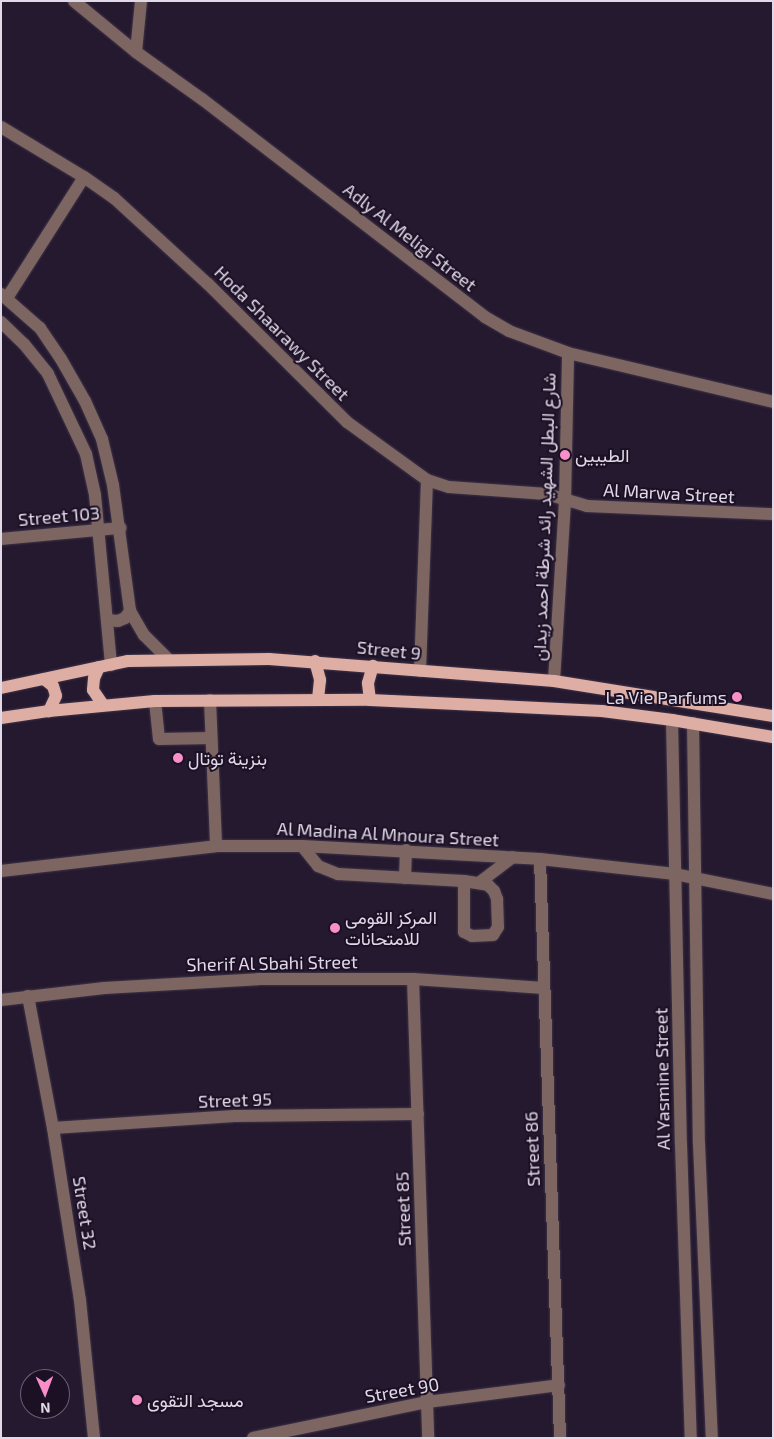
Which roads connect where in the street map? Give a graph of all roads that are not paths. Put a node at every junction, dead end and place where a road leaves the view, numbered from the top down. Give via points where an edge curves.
1 (74, 1) edge
2 (141, 1) edge
3 (136, 52) junction
4 (1, 127) edge
5 (84, 177) junction
6 (4, 296) edge
7 (1, 322) edge
8 (568, 353) junction
9 (773, 402) edge
10 (427, 480) junction
11 (565, 501) junction
12 (773, 514) edge
13 (120, 528) junction
14 (98, 530) junction
15 (1, 539) edge
16 (130, 611) junction
17 (106, 620) junction
18 (168, 659) junction
19 (315, 661) junction
20 (105, 666) junction
21 (373, 666) junction
22 (420, 671) junction
23 (44, 679) junction
24 (554, 681) junction
25 (1, 688) edge
26 (210, 700) junction
27 (318, 700) junction
28 (370, 700) junction
29 (155, 701) junction
30 (103, 705) junction
31 (49, 711) junction
32 (773, 716) edge
33 (1, 718) edge
34 (672, 720) junction
35 (693, 723) junction
36 (773, 737) edge
37 (211, 738) junction
38 (216, 846) junction
39 (302, 846) junction
40 (406, 850) junction
41 (513, 857) junction
42 (540, 859) junction
43 (1, 871) edge
44 (675, 874) junction
45 (405, 878) junction
46 (696, 878) junction
47 (464, 881) junction
48 (480, 882) junction
49 (773, 894) edge
50 (413, 979) junction
51 (544, 988) junction
52 (28, 996) junction
53 (1, 1000) edge
54 (418, 1114) junction
55 (53, 1128) junction
56 (681, 1144) junction
57 (699, 1144) junction
58 (682, 1189) junction
59 (702, 1190) junction
60 (559, 1385) junction
61 (427, 1402) junction
62 (691, 1435) edge
63 (712, 1435) edge
64 (94, 1438) edge
65 (253, 1438) edge
66 (428, 1438) edge
67 (560, 1438) edge

1 - 3 street, Adly Al Meligi Street
2 - 3 street
3 - 8 street, Adly Al Meligi Street via 485,317 509,332
4 - 5 street, Hoda Shaarawy Street
5 - 6 street
5 - 10 street, Hoda Shaarawy Street via 150,229 347,422
6 - 13 street via 40,328 85,401 102,439
7 - 14 street via 48,374 69,416 86,454
8 - 9 street, Adly Al Meligi Street
8 - 11 street, شارع البطل الشهيد رائد شرطة احمد زيدان
10 - 11 street, Hoda Shaarawy Street via 449,487 547,494
10 - 22 street
11 - 12 street, Al Marwa Street via 587,506 655,511
11 - 24 street, شارع البطل الشهيد رائد شرطة احمد زيدان
13 - 14 street, Street 103
13 - 16 street
14 - 15 street, Street 103
14 - 17 street
16 - 17 street via 118,621
16 - 18 street via 144,635
17 - 20 street
18 - 19 main road, Street 9
18 - 20 main road, Street 9
19 - 21 main road, Street 9
19 - 27 main road via 320,680
20 - 23 main road, Street 9
20 - 30 main road via 94,678 93,690
21 - 22 main road, Street 9
21 - 28 main road via 368,683
22 - 24 main road, Street 9
23 - 25 main road, Street 9
23 - 31 main road via 53,686 56,696
24 - 32 main road, Street 9
26 - 27 main road
26 - 29 main road
26 - 37 street
27 - 28 main road
28 - 34 main road via 602,711
29 - 30 main road
29 - 37 street via 159,738
30 - 31 main road
31 - 33 main road
34 - 35 main road
34 - 44 street, Al Yasmine Street
35 - 36 main road
35 - 46 street, Al Yasmine Street
37 - 38 street
38 - 39 street, Al Madina Al Mnoura Street
38 - 43 street, Al Madina Al Mnoura Street
39 - 40 street, Al Madina Al Mnoura Street
39 - 45 street via 318,866 338,874
40 - 41 street, Al Madina Al Mnoura Street
40 - 45 street
41 - 42 street, Al Madina Al Mnoura Street
41 - 48 street
42 - 44 street, Al Madina Al Mnoura Street
42 - 51 street, Street 86
44 - 46 street, Al Madina Al Mnoura Street
44 - 56 street, Al Yasmine Street
45 - 47 street
46 - 49 street, Al Madina Al Mnoura Street
46 - 57 street, Al Yasmine Street
47 - 48 street
47 - 48 street via 464,932 489,937 497,932 497,899 494,891
50 - 51 street, Sherif Al Sbahi Street
50 - 52 street, Sherif Al Sbahi Street via 248,979
50 - 54 street, Street 85
51 - 60 street, Street 86
52 - 53 street, Sherif Al Sbahi Street
52 - 55 street, Street 32
54 - 55 street, Street 95 via 235,1116
54 - 61 street, Street 85
55 - 64 street, Street 32 via 80,1300
56 - 57 street
56 - 58 street, Al Yasmine Street
57 - 59 street, Al Yasmine Street
58 - 59 street
58 - 62 street, Al Yasmine Street
59 - 63 street, Al Yasmine Street
60 - 61 street, Street 90
60 - 67 street, Street 86
61 - 65 street, Street 90
61 - 66 street, Street 85
62 - 63 street

